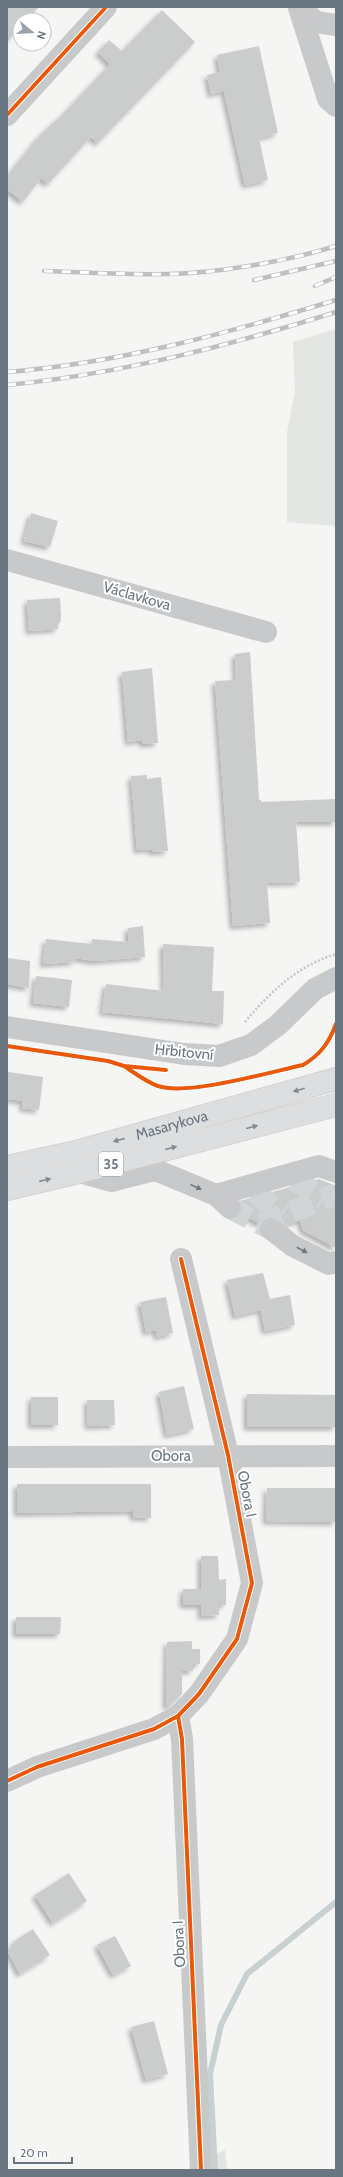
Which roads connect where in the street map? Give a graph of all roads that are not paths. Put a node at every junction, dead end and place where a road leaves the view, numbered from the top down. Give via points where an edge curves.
1 (106, 7) edge
2 (299, 8) edge
3 (336, 25) edge
4 (336, 106) edge
5 (7, 115) edge
6 (7, 560) edge
7 (266, 632) dead end
8 (336, 978) edge
9 (7, 1027) edge
10 (336, 1079) edge
11 (336, 1104) edge
12 (7, 1167) edge
13 (79, 1172) junction
14 (336, 1172) edge
15 (7, 1189) edge
16 (271, 1229) tunnel mouth
17 (181, 1260) dead end
18 (336, 1262) edge
19 (228, 1456) junction
20 (336, 1456) edge
21 (7, 1457) edge
22 (178, 1716) junction
23 (7, 1781) edge
24 (201, 2170) edge

1 - 5 street
2 - 3 street via 316,22
2 - 4 street via 328,99
6 - 7 street, Václavkova
8 - 9 street, Hřbitovní via 314,989 278,1025 252,1044 219,1056 184,1054
10 -> 12 main road, Masarykova / 35 via 76,1152
13 -> 11 main road, Masarykova / 35
13 -> 14 street via 111,1181 158,1171 223,1202 254,1188 320,1166
15 -> 13 main road, Masarykova / 35
16 -> 18 street via 293,1246 328,1264
17 - 19 street, Obora I
19 - 20 street, Obora
19 - 21 street, Obora
19 - 22 street, Obora I via 252,1583 237,1639 199,1694
22 - 23 street, Obora I via 154,1729 37,1767
22 - 24 street, Obora I via 182,1739

